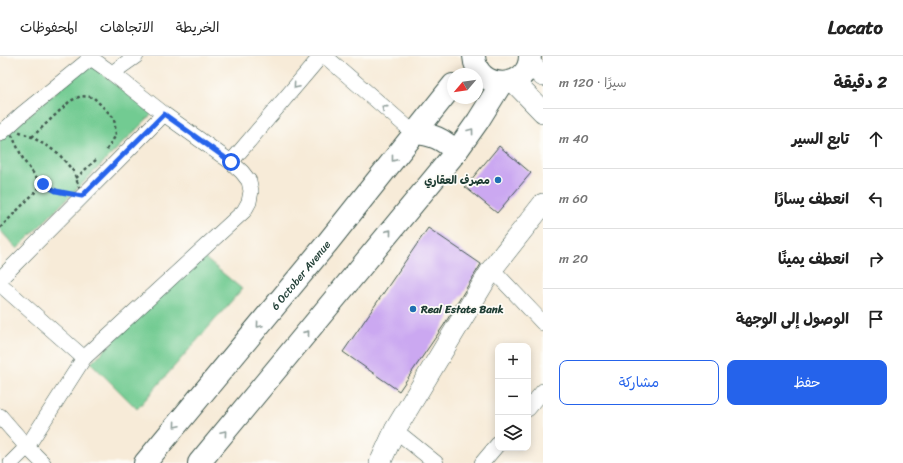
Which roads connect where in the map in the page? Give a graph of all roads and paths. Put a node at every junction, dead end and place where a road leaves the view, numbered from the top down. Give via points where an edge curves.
1 (136, 56) edge
2 (321, 56) edge
3 (325, 56) edge
4 (89, 57) edge
5 (533, 62) edge
6 (470, 63) edge
7 (112, 73) junction
8 (507, 83) junction
9 (447, 92) edge
10 (543, 112) edge
11 (164, 114) junction
12 (4, 131) edge
13 (414, 133) junction
14 (32, 137) junction
15 (105, 152) dead end
16 (456, 152) junction
17 (99, 157) dead end
18 (231, 162) junction
19 (76, 178) junction
20 (43, 184) junction
21 (82, 196) junction
22 (543, 204) edge
23 (0, 228) edge
24 (492, 269) junction
25 (0, 279) edge
26 (0, 284) edge
27 (543, 323) edge
28 (84, 358) junction
29 (0, 416) edge
30 (395, 430) junction
31 (27, 447) junction
32 (495, 448) edge
33 (10, 463) edge
34 (43, 463) edge
35 (145, 463) edge
36 (199, 463) edge
37 (380, 463) edge
38 (436, 463) edge
39 (482, 463) edge

1 - 7 street
2 -> 18 street
13 -> 3 street
4 - 7 street
4 - 12 street
5 - 8 main road via 520,77
6 - 8 main road via 491,81
7 - 11 street
8 - 10 street
16 -> 8 main road
9 - 13 main road, 6 October Avenue
11 - 18 street
11 - 21 street
12 - 14 path
12 - 20 path
13 - 16 main road via 441,140
13 -> 35 main road, 6 October Avenue via 328,242
14 - 15 path via 70,101 81,96 93,97 114,118 116,135
14 - 19 path via 58,153
36 -> 16 main road
17 - 19 path
18 - 28 street via 242,172 251,191 250,202 244,211
19 - 21 path
20 - 21 path via 56,191
20 - 23 path
21 - 25 street
22 - 24 street
24 - 27 street
24 - 30 street
26 - 28 street
28 - 31 street
29 - 31 street
30 - 37 street
30 - 38 street
31 - 33 street
31 - 34 street
32 - 39 street

